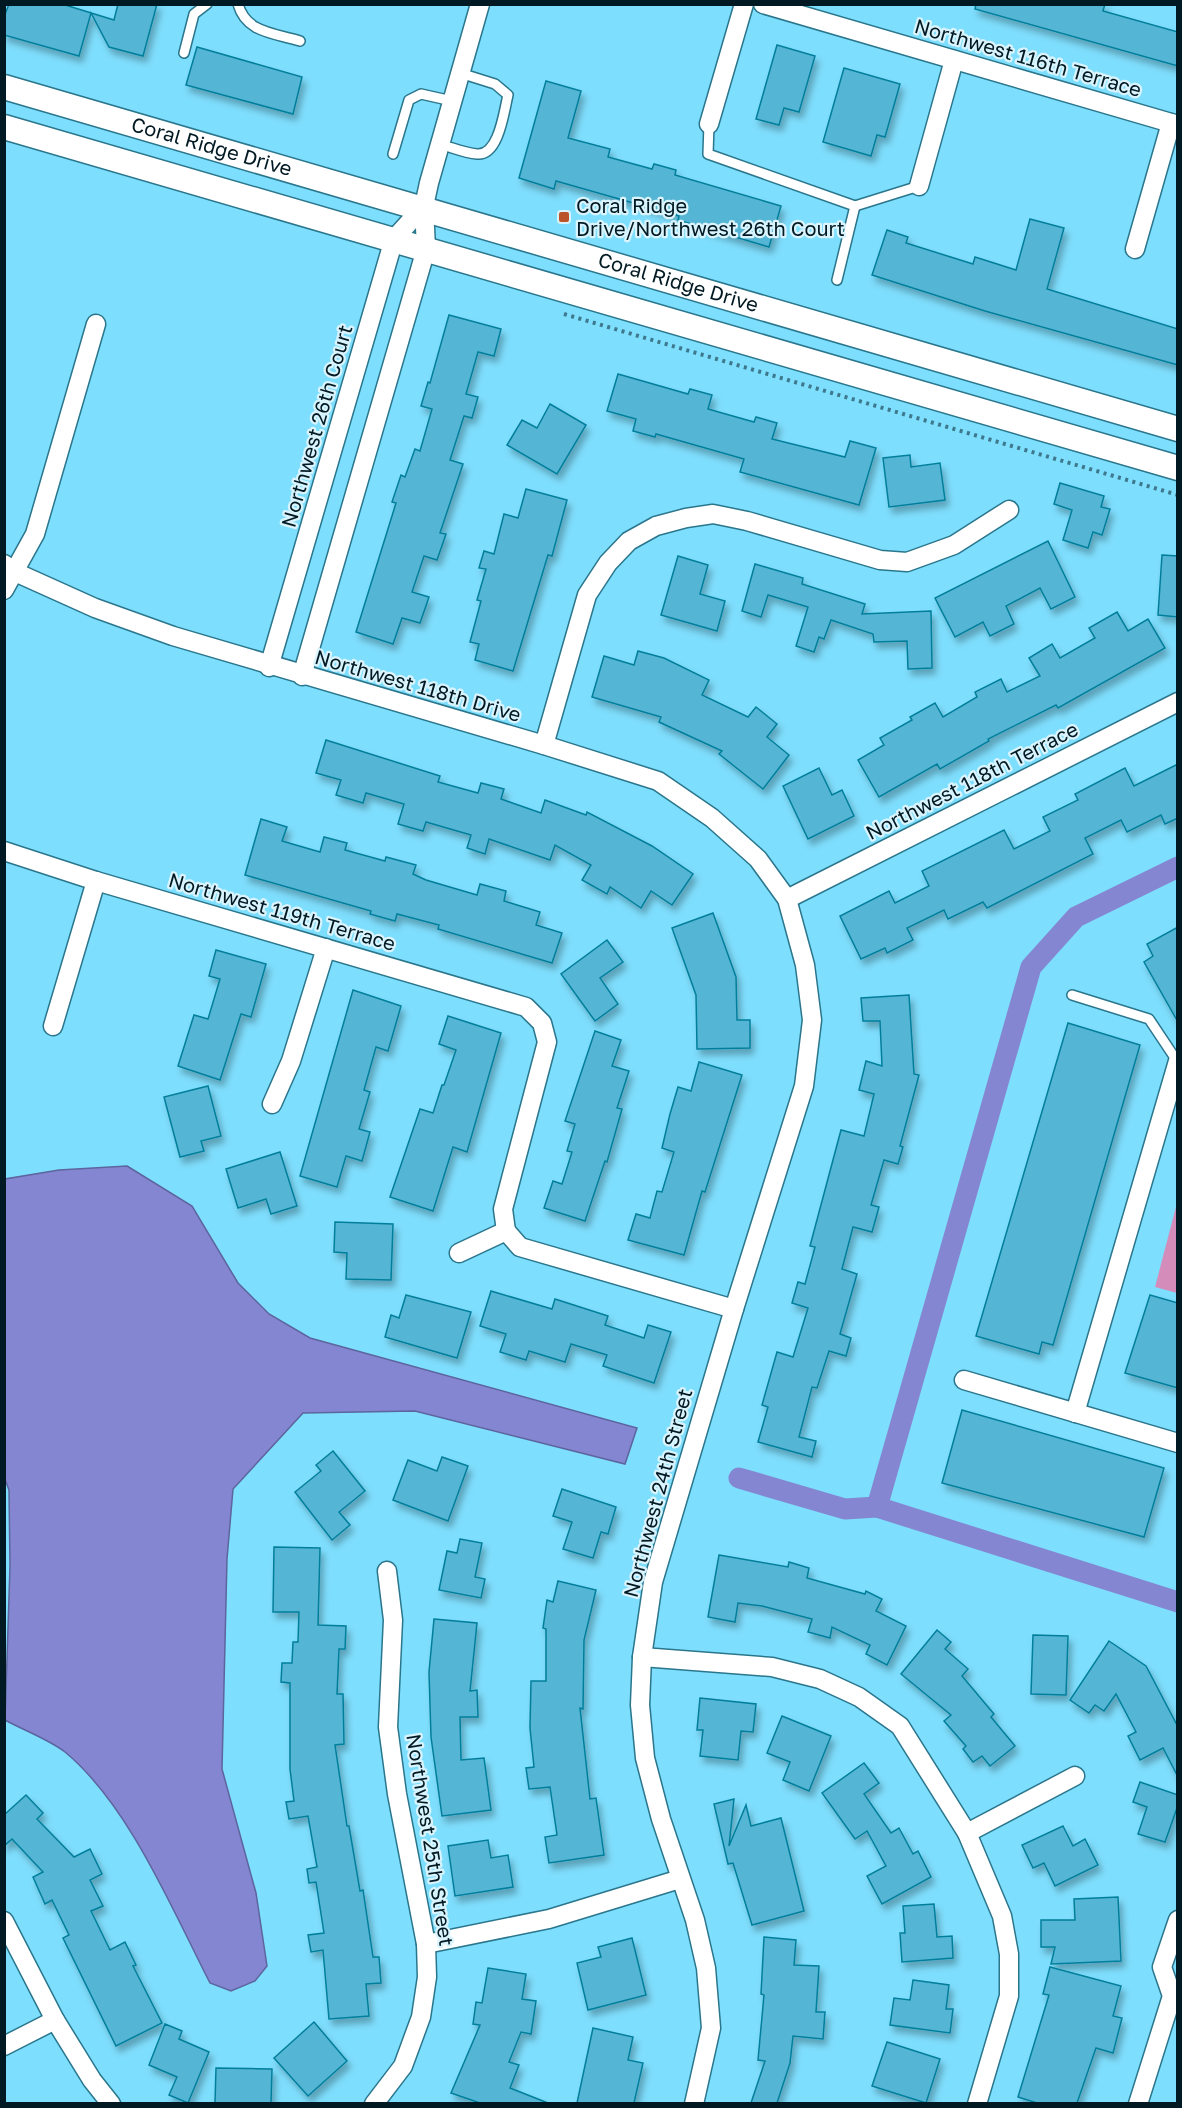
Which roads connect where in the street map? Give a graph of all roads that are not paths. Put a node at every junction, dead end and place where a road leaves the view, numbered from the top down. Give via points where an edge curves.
1 (207, 4) edge
2 (238, 4) edge
3 (480, 4) edge
4 (744, 4) edge
5 (763, 4) edge
6 (300, 41) dead end
7 (184, 53) dead end
8 (954, 60) junction
9 (460, 73) junction
10 (4, 87) edge
11 (452, 101) junction
12 (709, 124) joint
13 (1174, 124) edge
14 (4, 127) edge
15 (439, 144) junction
16 (393, 154) dead end
17 (919, 186) joint
18 (424, 206) junction
19 (855, 206) junction
20 (394, 239) junction
21 (426, 249) junction
22 (1135, 249) dead end
23 (837, 280) dead end
24 (96, 324) dead end
25 (1123, 413) junction
26 (1178, 429) edge
27 (1112, 448) junction
28 (1178, 468) edge
29 (1009, 510) dead end
30 (10, 568) edge
31 (4, 590) edge
32 (269, 667) junction
33 (302, 676) junction
34 (1178, 702) edge
35 (544, 745) junction
36 (4, 851) edge
37 (96, 881) junction
38 (788, 900) junction
39 (326, 948) junction
40 (1072, 995) dead end
41 (53, 1026) dead end
42 (1178, 1061) edge
43 (272, 1104) dead end
44 (506, 1231) junction
45 (459, 1253) dead end
46 (734, 1309) junction
47 (964, 1380) dead end
48 (1075, 1413) junction
49 (1178, 1443) edge
50 (387, 1571) dead end
51 (642, 1657) junction
52 (1075, 1776) dead end
53 (967, 1833) junction
54 (680, 1879) junction
55 (1178, 1920) edge
56 (4, 1921) edge
57 (426, 1944) junction
58 (55, 2020) junction
59 (4, 2046) edge
60 (111, 2103) edge
61 (374, 2103) edge
62 (694, 2103) edge
63 (976, 2103) edge
64 (1138, 2103) edge

1 - 7 lane via 194,14
2 - 6 lane via 241,17 249,25
3 - 9 street, Northwest 26th Court
4 - 12 street
5 - 8 street, Northwest 116th Terrace
8 - 13 street, Northwest 116th Terrace
8 - 17 street
9 - 11 street, Northwest 26th Court
9 - 15 lane via 495,84 508,95 494,144 479,154
10 - 18 main road, Coral Ridge Drive
11 - 15 street, Northwest 26th Court
11 - 16 lane via 421,94 409,99
12 - 19 lane via 708,154
13 - 22 street
14 - 20 main road, Coral Ridge Drive
15 - 18 street, Northwest 26th Court
17 - 19 lane
18 - 20 street, Northwest 26th Court
18 - 21 street, Northwest 26th Court
18 - 25 main road, Coral Ridge Drive via 750,306
19 - 23 lane
20 - 21 main road, Coral Ridge Drive
20 - 32 street, Northwest 26th Court
21 - 27 main road, Coral Ridge Drive
21 - 33 street, Northwest 26th Court
24 - 30 street via 35,534
25 - 26 main road, Coral Ridge Drive
25 - 27 main road
27 - 28 main road, Coral Ridge Drive
29 - 35 street via 954,546 907,562 880,560 713,514 656,526 629,541 586,595
30 - 31 street
30 - 32 street, Northwest 118th Drive via 95,608
32 - 33 street, Northwest 118th Drive
33 - 35 street, Northwest 118th Drive
34 - 38 street, Northwest 118th Terrace
35 - 38 street, Northwest 118th Drive via 658,781 720,825 758,859
36 - 37 street, Northwest 119th Terrace
37 - 39 street, Northwest 119th Terrace
37 - 41 street
38 - 46 street, Northwest 24th Street via 805,965 813,1020 804,1086
39 - 43 street via 291,1061
39 - 44 street, Northwest 119th Terrace via 526,1007 542,1023 548,1042 503,1209
40 - 42 lane via 1149,1019
42 - 48 street
44 - 45 street
44 - 46 street via 520,1247
46 - 51 street, Northwest 24th Street via 653,1582
47 - 48 street
48 - 49 street
50 - 57 street, Northwest 25th Street via 393,1620 388,1726
51 - 53 street via 772,1667 820,1679 859,1697 900,1726
51 - 54 street, Northwest 24th Street via 640,1706 645,1758
52 - 53 street
53 - 63 street via 1002,1916 1010,1954 1009,1996
54 - 57 street via 549,1919
54 - 62 street, Northwest 24th Street via 706,1968 711,2028
55 - 64 street via 1162,1967 1172,1996
56 - 58 street
57 - 61 street, Northwest 25th Street via 427,1977 421,2017 403,2066
58 - 59 street
58 - 60 street

